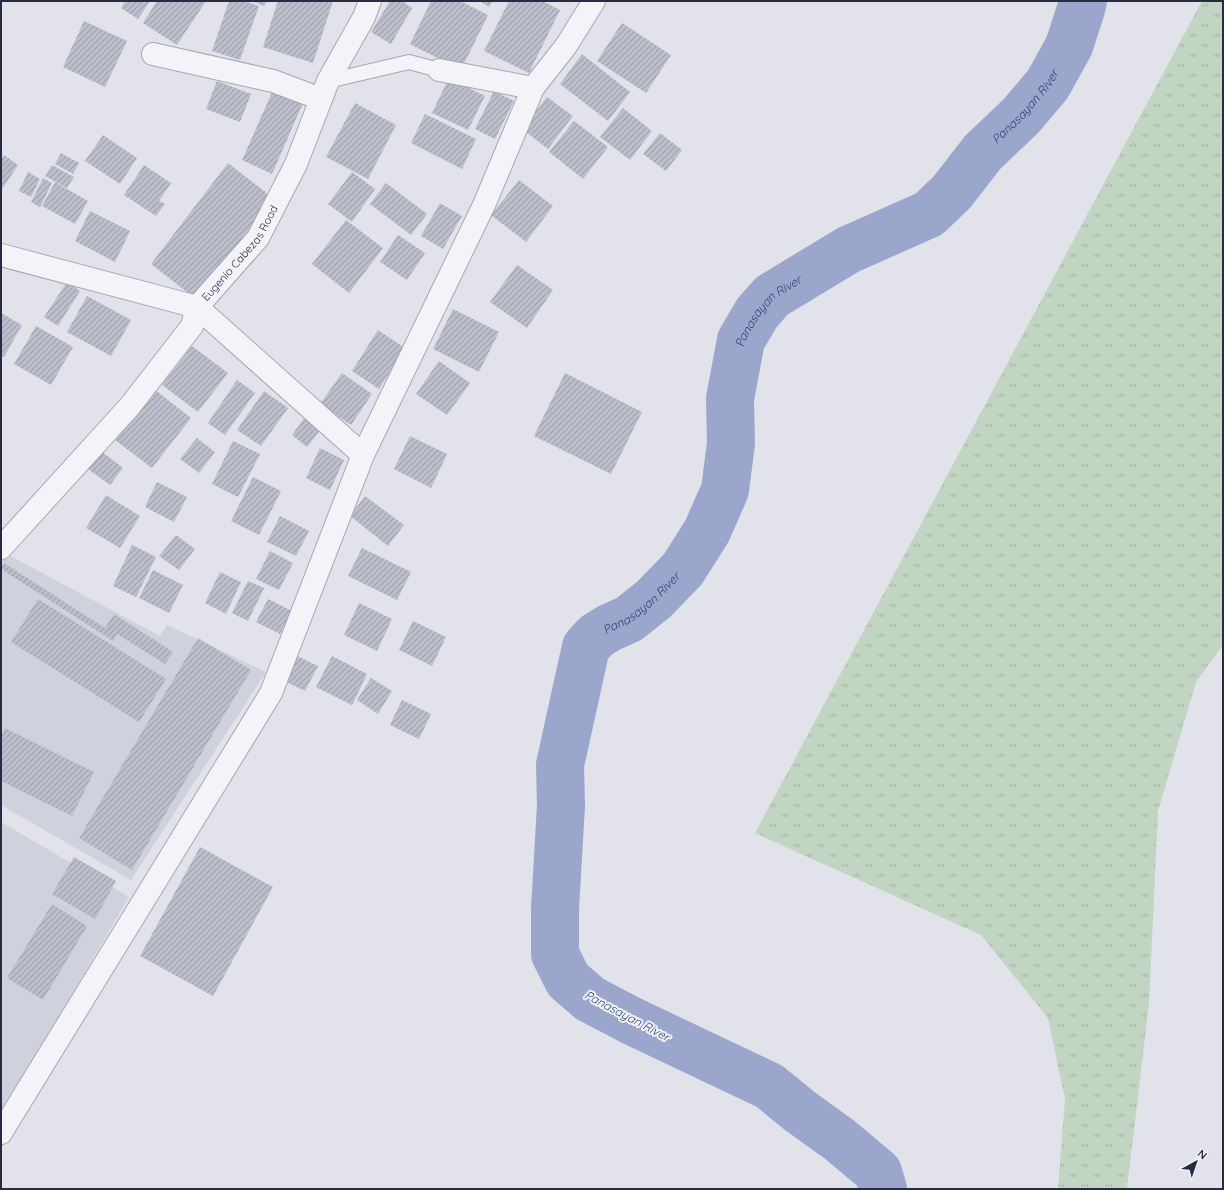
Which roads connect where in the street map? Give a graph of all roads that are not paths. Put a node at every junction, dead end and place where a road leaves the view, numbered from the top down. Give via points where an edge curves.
1 (370, 1) edge
2 (594, 1) edge
3 (153, 54) dead end
4 (439, 70) joint
5 (533, 88) junction
6 (325, 90) junction
7 (1, 255) edge
8 (197, 307) junction
9 (363, 455) junction
10 (1, 548) edge
11 (1, 1133) edge

1 - 6 street, Eugenio Cabezas Road
2 - 5 street via 566,46
3 - 6 street
4 - 5 street
4 - 6 lane via 409,62
5 - 9 street via 484,205
6 - 8 street, Eugenio Cabezas Road via 296,164 258,238
7 - 8 street
8 - 9 street
8 - 10 street, Eugenio Cabezas Road via 192,326 130,406
9 - 11 street via 271,693

